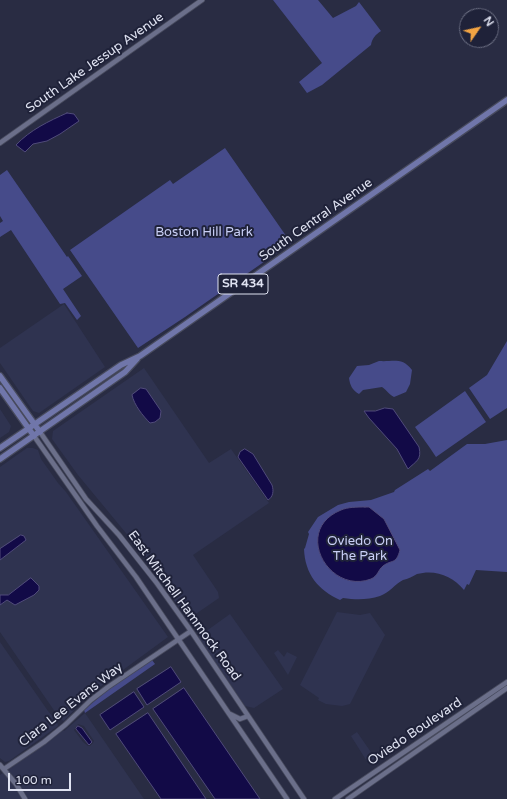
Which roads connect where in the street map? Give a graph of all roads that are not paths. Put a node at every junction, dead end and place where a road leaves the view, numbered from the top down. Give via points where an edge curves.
1 (202, 0) edge
2 (507, 100) edge
3 (0, 143) edge
4 (140, 356) junction
5 (0, 376) edge
6 (0, 388) edge
7 (34, 425) junction
8 (29, 428) junction
9 (40, 432) junction
10 (34, 436) junction
11 (0, 448) edge
12 (0, 459) edge
13 (191, 630) junction
14 (178, 640) junction
15 (507, 682) edge
16 (507, 688) edge
17 (227, 711) junction
18 (248, 716) junction
19 (389, 763) junction
20 (0, 765) edge
21 (4, 769) junction
22 (392, 769) junction
23 (25, 799) edge
24 (287, 799) edge
25 (304, 799) edge
26 (335, 799) edge
27 (348, 799) edge

1 - 3 street, South Lake Jessup Avenue
2 - 4 main road, South Central Avenue / SR 434
4 - 7 main road, South Central Avenue / SR 434 via 121,365
4 - 9 main road, South Central Avenue / SR 434 via 125,372
5 - 7 main road
6 - 8 main road
7 - 8 main road, SR 434
7 - 9 main road
8 - 10 main road
8 - 11 main road, SR 434
9 - 10 main road, SR 434
9 - 13 street, East Mitchell Hammock Road via 86,499 122,538
10 - 12 main road, SR 434
10 - 14 street, East Mitchell Hammock Road
13 - 14 street, Clara Lee Evans Way
13 - 18 street, East Mitchell Hammock Road
14 - 17 street, East Mitchell Hammock Road
14 - 21 street, Clara Lee Evans Way via 108,687 44,742
15 - 19 street, Oviedo Boulevard
16 - 22 street, Oviedo Boulevard
17 - 18 street via 240,719
17 - 24 street, East Mitchell Hammock Road
18 - 25 street, East Mitchell Hammock Road
19 - 22 street
19 - 26 street, Oviedo Boulevard
20 - 21 street
21 - 23 street
22 - 27 street, Oviedo Boulevard

